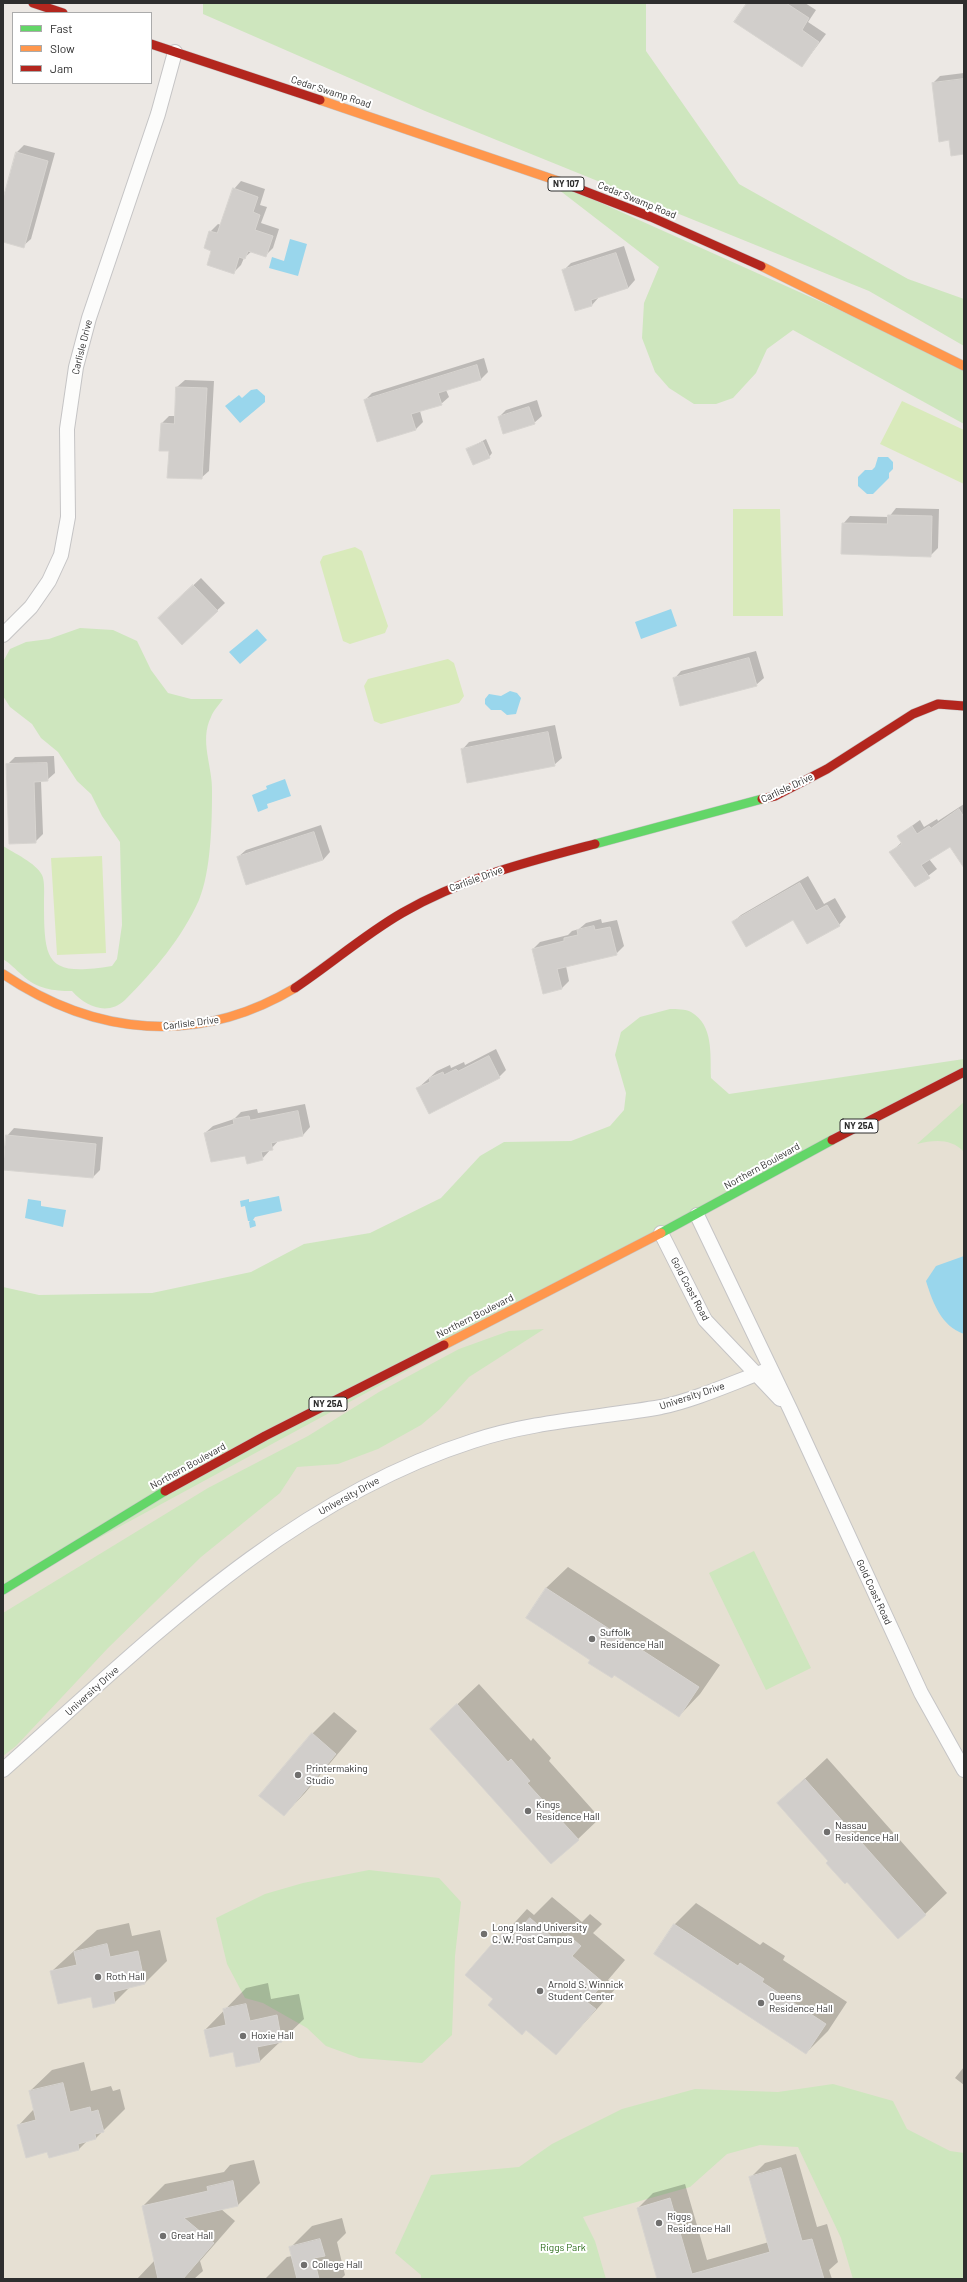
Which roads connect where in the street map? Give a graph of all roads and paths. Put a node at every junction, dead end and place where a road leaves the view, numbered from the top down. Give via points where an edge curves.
1 (33, 3) edge
2 (59, 12) edge
3 (152, 44) edge
4 (175, 52) junction
5 (964, 366) edge
6 (3, 635) edge
7 (964, 706) edge
8 (3, 974) edge
9 (964, 1072) edge
10 (697, 1215) junction
11 (661, 1233) junction
12 (770, 1369) junction
13 (757, 1374) junction
14 (791, 1411) junction
15 (3, 1590) edge
16 (3, 1770) edge
17 (964, 1770) edge

1 - 2 main road
3 - 4 main road, Cedar Swamp Road / NY 107
4 - 5 main road, Cedar Swamp Road / NY 107 via 604,198 691,233
4 - 6 street, Carlisle Drive via 158,114 89,318 76,367 67,429 68,517 61,555 49,581
7 - 8 main road, Carlisle Drive via 938,704 917,712 827,769 775,796 495,871 447,889 400,914 280,997 231,1018 173,1027 127,1026 91,1018 49,1002
9 - 10 main road, Northern Boulevard / NY 25A via 810,1152
10 - 11 main road, Northern Boulevard / NY 25A
10 - 12 street, Gold Coast Road
11 - 13 street, Gold Coast Road via 705,1320
11 - 15 main road, Northern Boulevard / NY 25A via 258,1439 160,1494
12 - 13 street, University Drive
12 - 14 street, Gold Coast Road
13 - 14 street, Gold Coast Road
13 - 16 street, University Drive via 663,1406 543,1425 474,1440 409,1464 330,1505 264,1547 218,1582
14 - 17 street, Gold Coast Road via 921,1693

